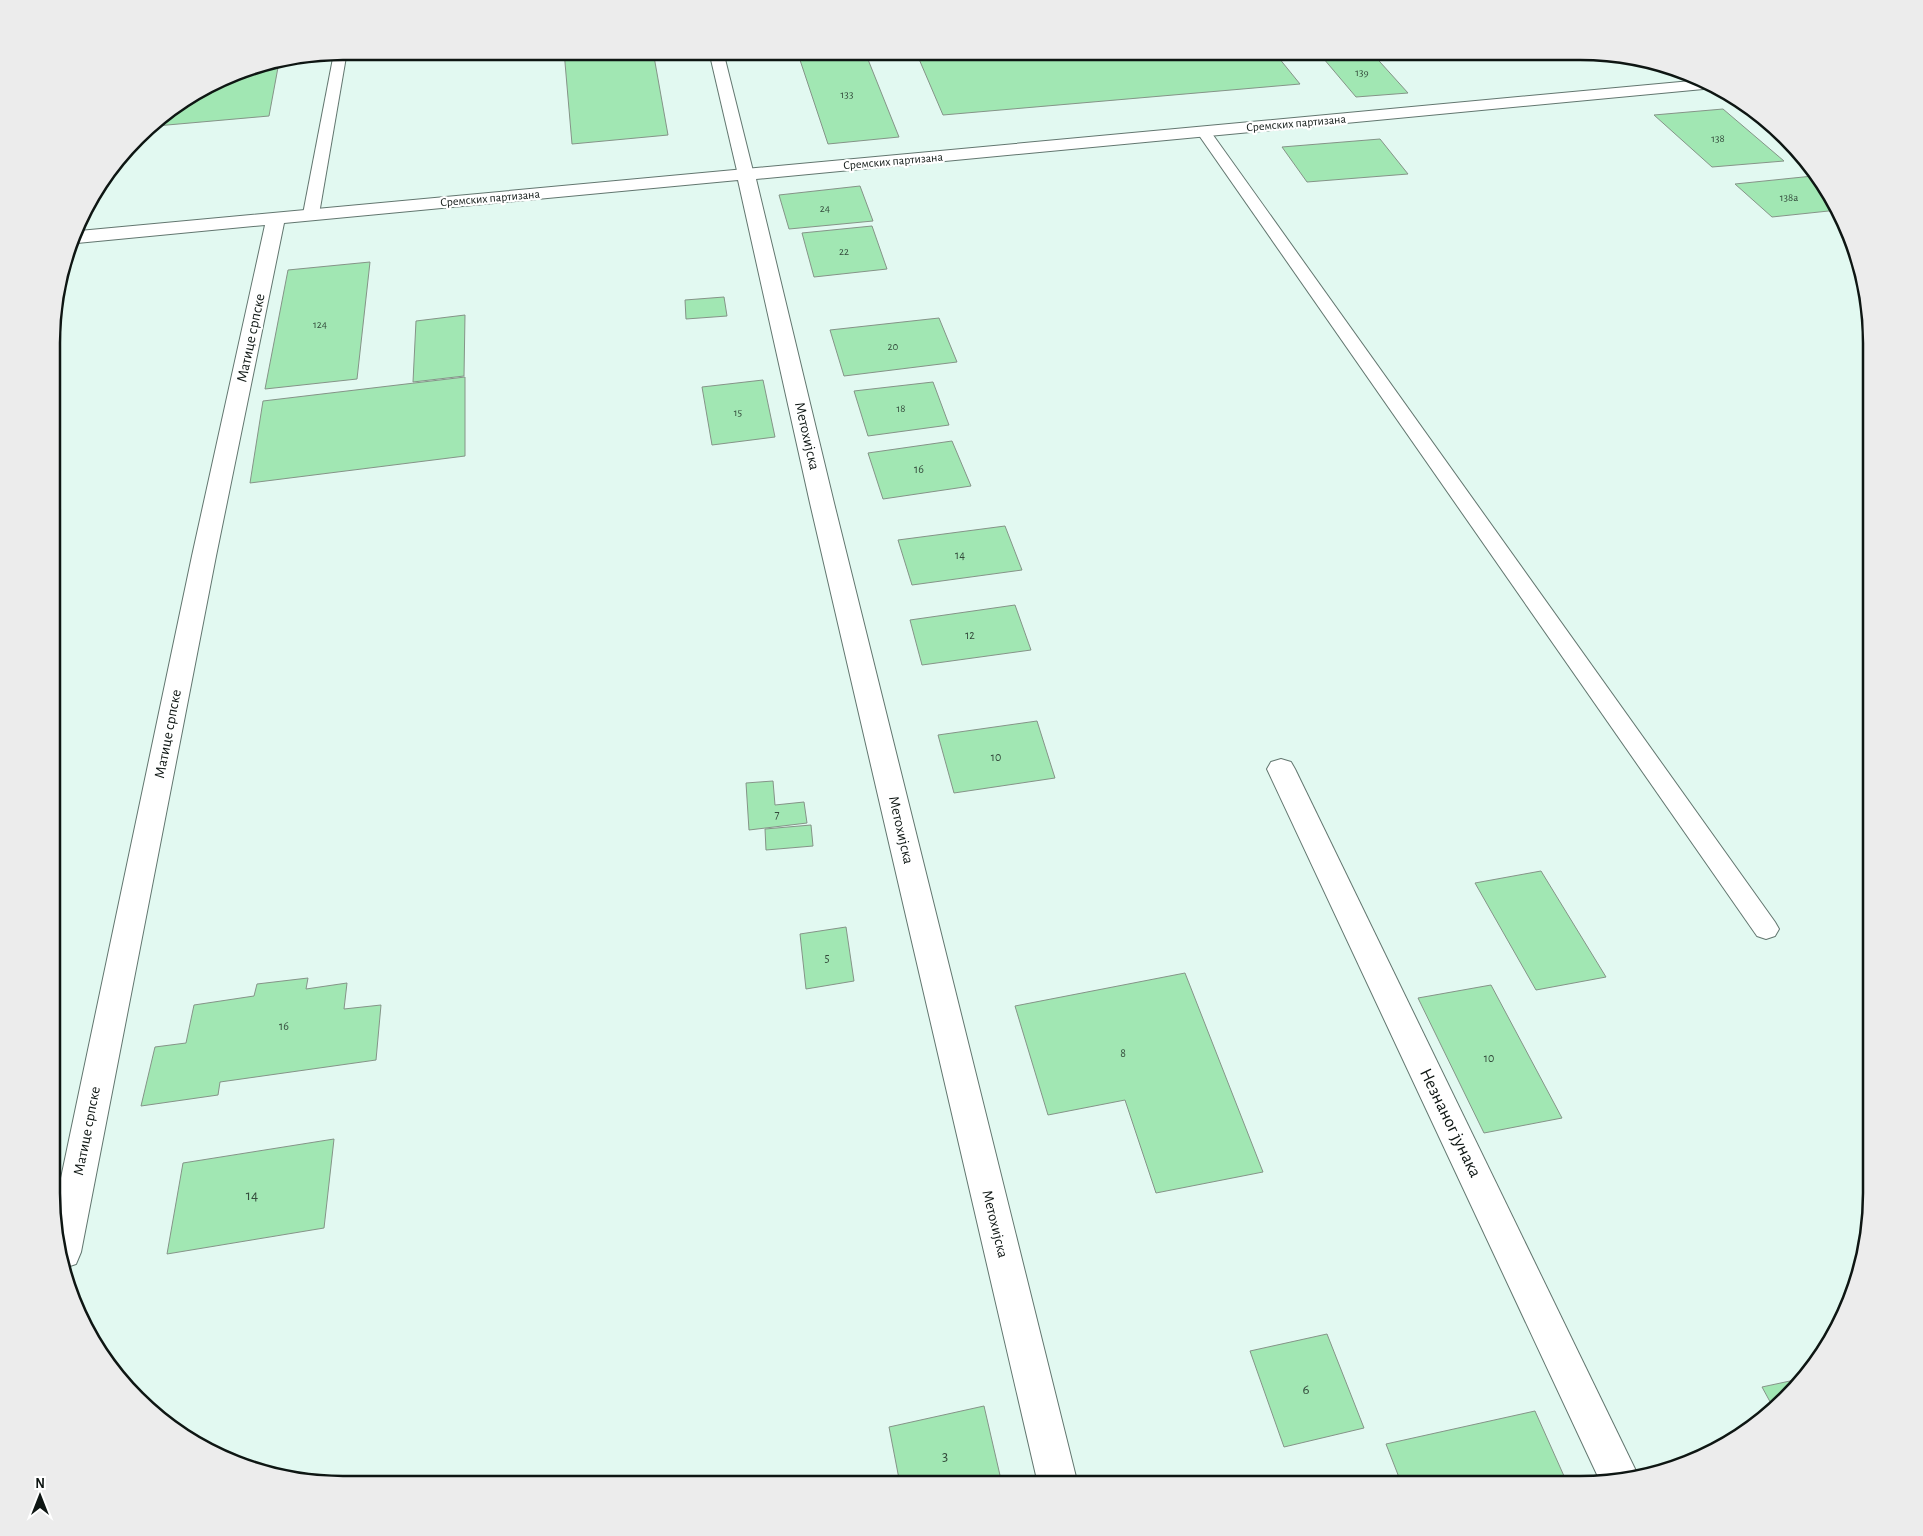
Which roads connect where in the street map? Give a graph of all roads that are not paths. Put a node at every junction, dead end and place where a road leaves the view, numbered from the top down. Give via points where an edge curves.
1 (339, 60) edge
2 (718, 60) edge
3 (1696, 85) edge
4 (1204, 131) junction
5 (746, 175) junction
6 (311, 214) junction
7 (276, 218) junction
8 (81, 237) edge
9 (1281, 769) dead end
10 (1766, 929) dead end
11 (64, 1245) edge
12 (1618, 1474) edge
13 (1056, 1476) edge

1 - 6 lane
2 - 5 lane
3 - 4 street, Сремских партизана
4 - 5 street, Сремских партизана
4 - 10 lane
5 - 6 street, Сремских партизана
5 - 13 street, Метохијска
6 - 7 street, Сремских партизана
7 - 8 street, Сремских партизана
7 - 11 street, Матице српске
9 - 12 street, Незнаног јунака

